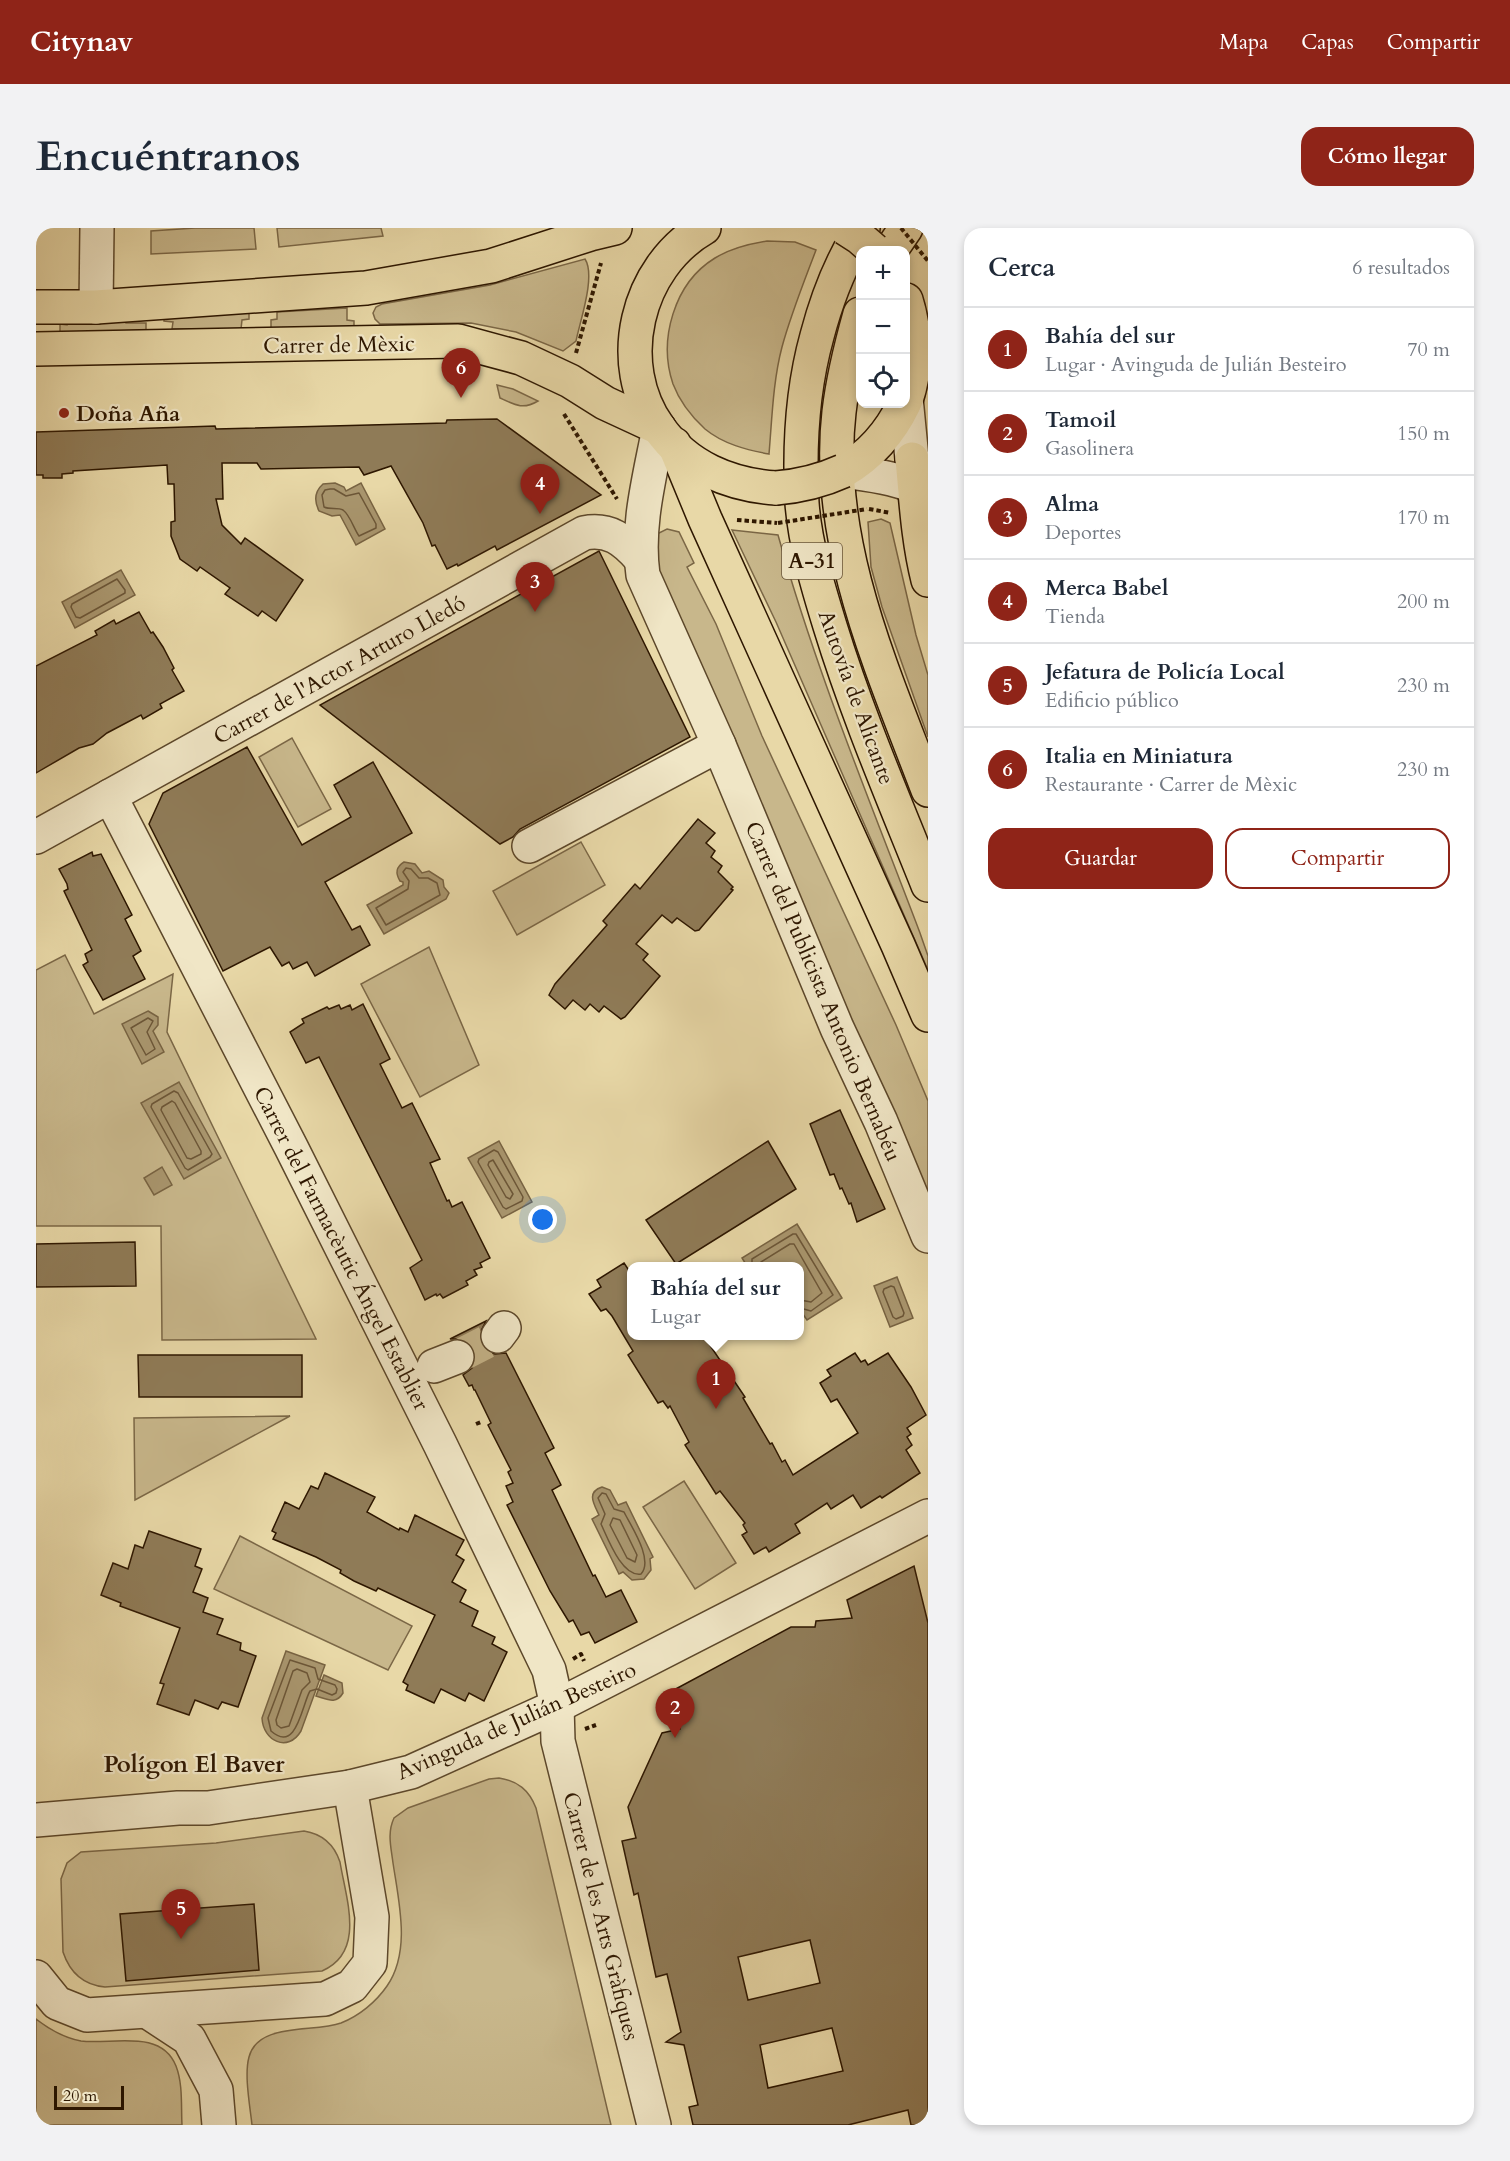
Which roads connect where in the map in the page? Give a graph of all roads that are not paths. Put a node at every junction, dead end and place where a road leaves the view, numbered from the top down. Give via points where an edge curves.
1 (97, 228) edge
2 (615, 228) edge
3 (704, 228) edge
4 (845, 228) edge
5 (863, 228) edge
6 (906, 228) edge
7 (869, 246) edge
8 (894, 246) edge
9 (913, 305) edge
10 (36, 307) edge
11 (96, 307) junction
12 (856, 331) edge
13 (36, 349) edge
14 (910, 378) edge
15 (901, 408) edge
16 (906, 408) edge
17 (667, 436) junction
18 (854, 472) junction
19 (921, 478) edge
20 (640, 558) junction
21 (928, 580) edge
22 (719, 745) junction
23 (928, 790) edge
24 (110, 796) junction
25 (36, 837) edge
26 (529, 846) dead end
27 (928, 885) edge
28 (928, 1015) edge
29 (928, 1236) edge
30 (928, 1516) edge
31 (557, 1706) junction
32 (350, 1787) junction
33 (36, 1820) edge
34 (36, 1977) edge
35 (148, 2012) junction
36 (219, 2125) edge
37 (654, 2125) edge

1 - 11 street
2 - 11 main road via 491,266 366,288
3 - 17 main road, Carrer de Mèxic via 682,243 660,269 644,298 638,320 635,349 640,387 648,408
4 - 7 main road, bridge
5 - 27 main road, Autovía de Alicante / A-31 via 832,288 811,355 801,439 802,504 812,561 843,669
6 - 8 main road
9 - 14 main road, Carrer de Mèxic
10 - 11 main road
12 - 23 main road, Autovía de Alicante / A-31 via 845,367 838,414 837,486 843,536 874,648
13 - 17 main road, Carrer de Mèxic via 458,341 521,358
15 - 18 main road, Carrer de Mèxic via 869,453 855,464
16 - 19 street
17 - 18 main road, Carrer de Mèxic, bridge via 691,459 721,477 753,487 799,486
17 - 20 street, Carrer del Publicista Antonio Bernabéu via 643,517
17 - 28 main road
18 - 19 street
19 - 21 main road via 922,559
20 - 22 street, Carrer del Publicista Antonio Bernabéu via 643,574
20 - 24 street, Carrer de l'Actor Arturo Lledó via 609,533 584,533
22 - 26 street
22 - 29 street, Carrer del Publicista Antonio Bernabéu
24 - 25 street, Carrer de l'Actor Arturo Lledó
24 - 31 street, Carrer del Farmacèutic Ángel Establier via 440,1444 549,1670
30 - 31 street, Avinguda de Julián Besteiro
31 - 32 street, Avinguda de Julián Besteiro via 411,1772
31 - 37 street, Carrer de les Arts Gràfiques via 558,1741
32 - 33 street, Avinguda de Julián Besteiro via 208,1808
32 - 35 street via 372,1917 370,1963 352,1986 325,1999
34 - 35 street via 57,2003 87,2015
35 - 36 street via 189,2039 216,2090

